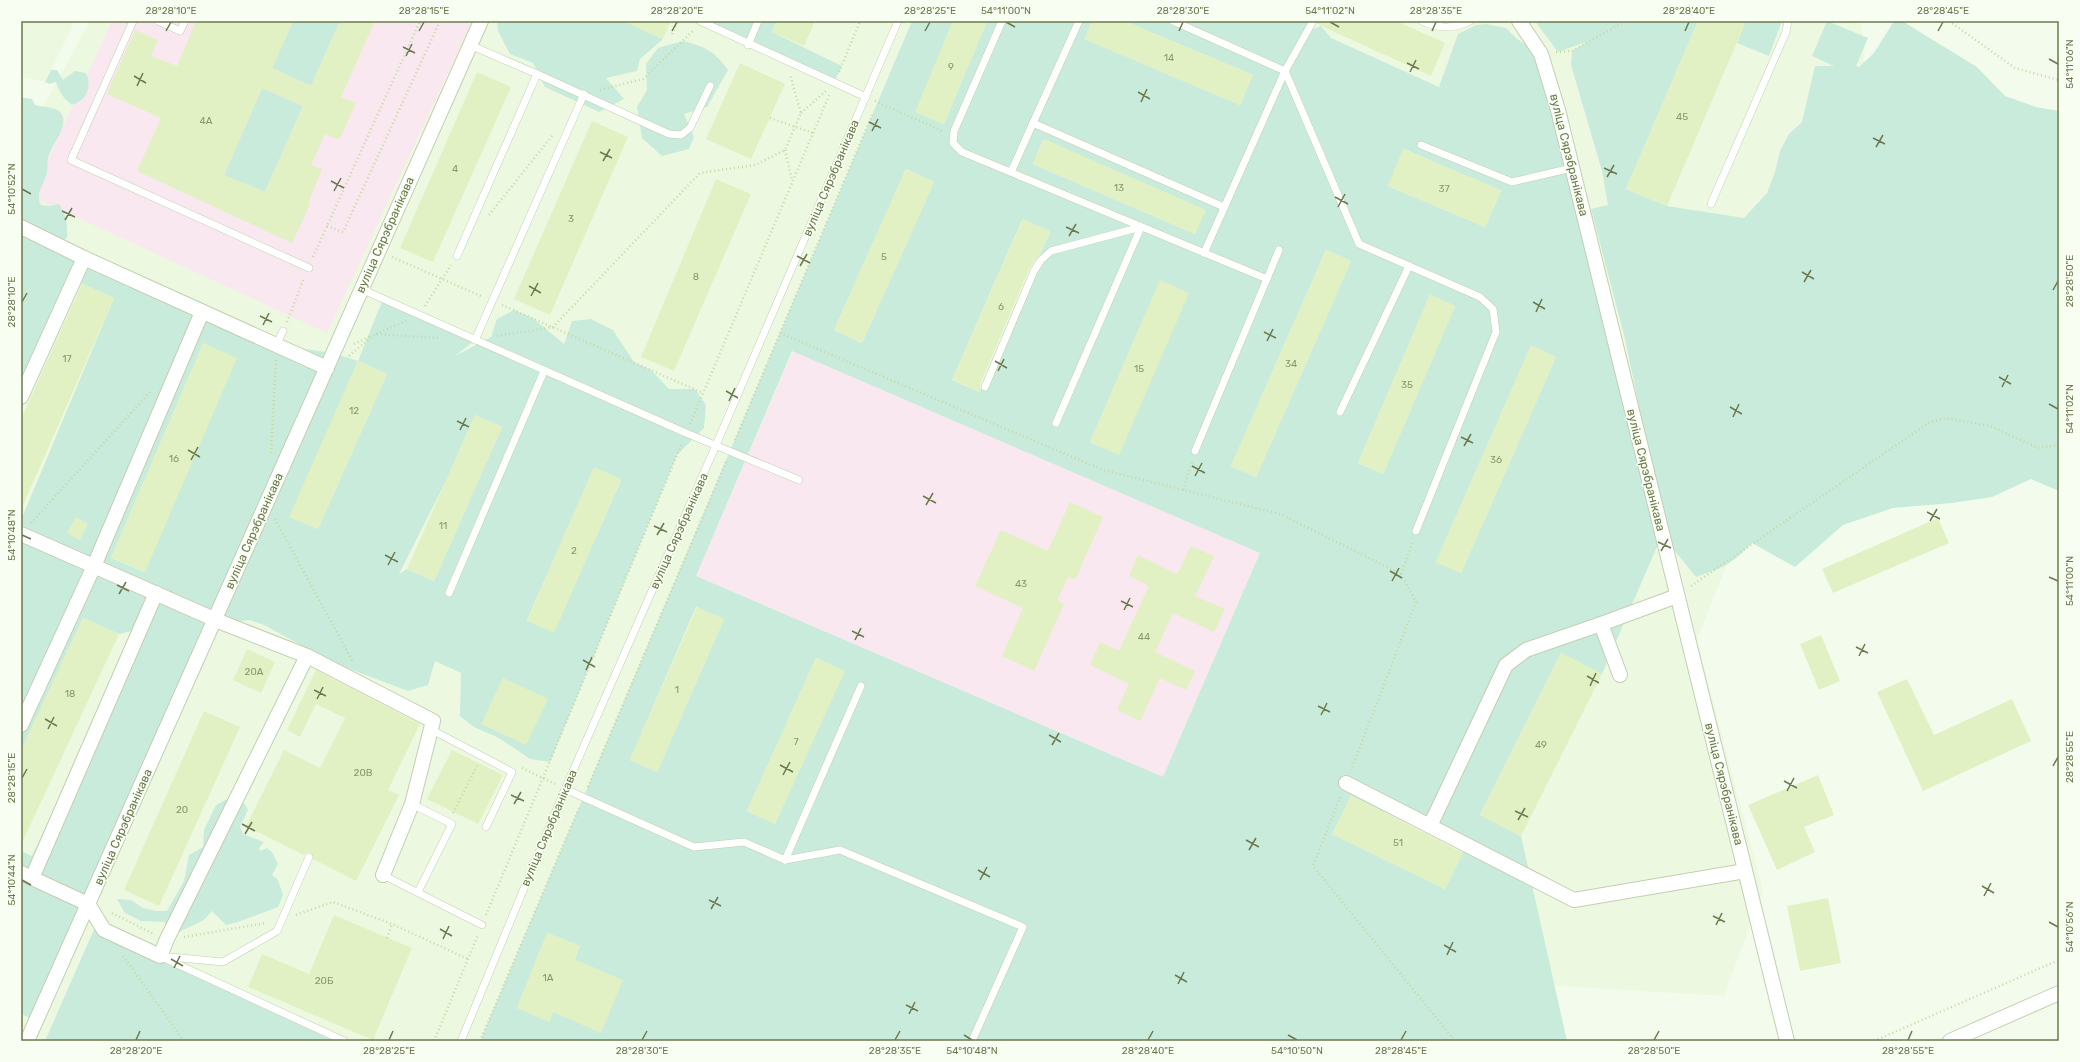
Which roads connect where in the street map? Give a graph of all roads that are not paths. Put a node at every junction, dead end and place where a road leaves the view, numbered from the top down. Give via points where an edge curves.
1 (133, 21) edge
2 (158, 21) edge
3 (185, 21) edge
4 (481, 21) edge
5 (758, 21) edge
6 (898, 21) edge
7 (1002, 21) edge
8 (1079, 21) edge
9 (1173, 21) edge
10 (1313, 21) edge
11 (1422, 21) edge
12 (1470, 21) edge
13 (1519, 21) edge
14 (1788, 21) edge
15 (701, 22) edge
16 (470, 45) junction
17 (748, 45) junction
18 (1285, 71) junction
19 (537, 74) junction
20 (710, 86) dead end
21 (584, 94) junction
22 (866, 97) junction
23 (1033, 124) junction
24 (1421, 144) dead end
25 (1572, 168) junction
26 (1011, 172) junction
27 (1711, 204) dead end
28 (1224, 207) junction
29 (21, 227) edge
30 (1141, 227) junction
31 (1279, 250) dead end
32 (1204, 253) junction
33 (457, 256) road end
34 (84, 258) junction
35 (1409, 266) junction
36 (308, 268) road end
37 (1267, 279) junction
38 (361, 289) junction
39 (202, 312) junction
40 (283, 332) road end
41 (475, 340) junction
42 (276, 346) junction
43 (327, 368) junction
44 (544, 371) junction
45 (985, 386) dead end
46 (21, 397) edge
47 (1340, 412) dead end
48 (1056, 424) dead end
49 (716, 445) junction
50 (1195, 450) road end
51 (798, 480) dead end
52 (24, 531) edge
53 (1416, 531) road end
54 (94, 566) junction
55 (156, 593) junction
56 (449, 593) dead end
57 (1677, 596) junction
58 (216, 619) junction
59 (1601, 624) junction
60 (307, 656) junction
61 (1620, 675) dead end
62 (861, 686) dead end
63 (21, 725) edge
64 (432, 730) junction
65 (1346, 782) road end
66 (564, 789) junction
67 (412, 804) junction
68 (1430, 826) junction
69 (486, 827) dead end
70 (309, 857) dead end
71 (785, 860) junction
72 (1745, 871) junction
73 (27, 875) edge
74 (384, 875) joint
75 (418, 892) junction
76 (88, 904) junction
77 (482, 925) road end
78 (160, 956) junction
79 (2059, 993) edge
80 (27, 1041) edge
81 (344, 1041) edge
82 (461, 1041) edge
83 (972, 1041) edge
84 (1786, 1041) edge
85 (1950, 1041) edge

1 - 36 lane via 71,160
2 - 3 lane via 180,31
4 - 16 street, вуліца Сярэбранікава
5 - 17 lane
6 - 22 lane, вуліца Сярэбранікава
7 - 26 lane via 954,131 953,143 962,152
8 - 23 lane
9 - 18 lane
10 - 18 lane
11 - 12 lane via 1434,27 1451,27
13 - 25 street, вуліца Сярэбранікава via 1541,54
14 - 27 lane via 1786,32
15 - 17 lane
16 - 19 lane
16 - 38 street, вуліца Сярэбранікава
17 - 22 lane
18 - 28 lane
18 - 35 lane via 1359,244
19 - 21 lane
19 - 33 lane
20 - 21 lane via 690,128 681,135 669,134
21 - 41 lane
22 - 49 lane, вуліца Сярэбранікава
23 - 26 lane
23 - 28 lane
24 - 25 lane via 1512,182
25 - 57 street, вуліца Сярэбранікава
26 - 30 lane
28 - 32 lane
29 - 34 street
30 - 32 lane
30 - 45 lane via 1051,251 1041,260
30 - 48 lane
31 - 37 lane
32 - 37 lane
34 - 39 street
34 - 46 street
35 - 47 lane
35 - 53 lane via 1480,297 1493,309 1496,332
37 - 50 lane
38 - 41 lane
38 - 43 street, вуліца Сярэбранікава
39 - 42 street
39 - 54 street
40 - 42 lane
41 - 44 lane
42 - 43 street
43 - 58 street, вуліца Сярэбранікава
44 - 49 lane
44 - 56 lane
49 - 51 lane
49 - 66 lane, вуліца Сярэбранікава
52 - 54 street
54 - 55 street
54 - 63 street
55 - 58 street
55 - 73 street
57 - 59 street
57 - 72 street, вуліца Сярэбранікава
58 - 60 street
58 - 76 street, вуліца Сярэбранікава
59 - 61 street
59 - 68 street via 1526,650 1506,665
60 - 64 street via 433,721
60 - 78 street
62 - 71 lane
64 - 67 street
64 - 69 lane via 512,772
65 - 68 street
66 - 71 lane via 694,847 744,842
66 - 82 lane, вуліца Сярэбранікава
67 - 74 street
67 - 75 lane via 452,824
68 - 72 street via 1574,900
70 - 78 lane via 276,931 223,962
71 - 83 lane via 840,850 1023,927
72 - 84 street, вуліца Сярэбранікава
73 - 76 street
74 - 75 lane
75 - 77 lane
76 - 78 street via 104,930
76 - 80 street, вуліца Сярэбранікава
78 - 81 lane
79 - 85 street

